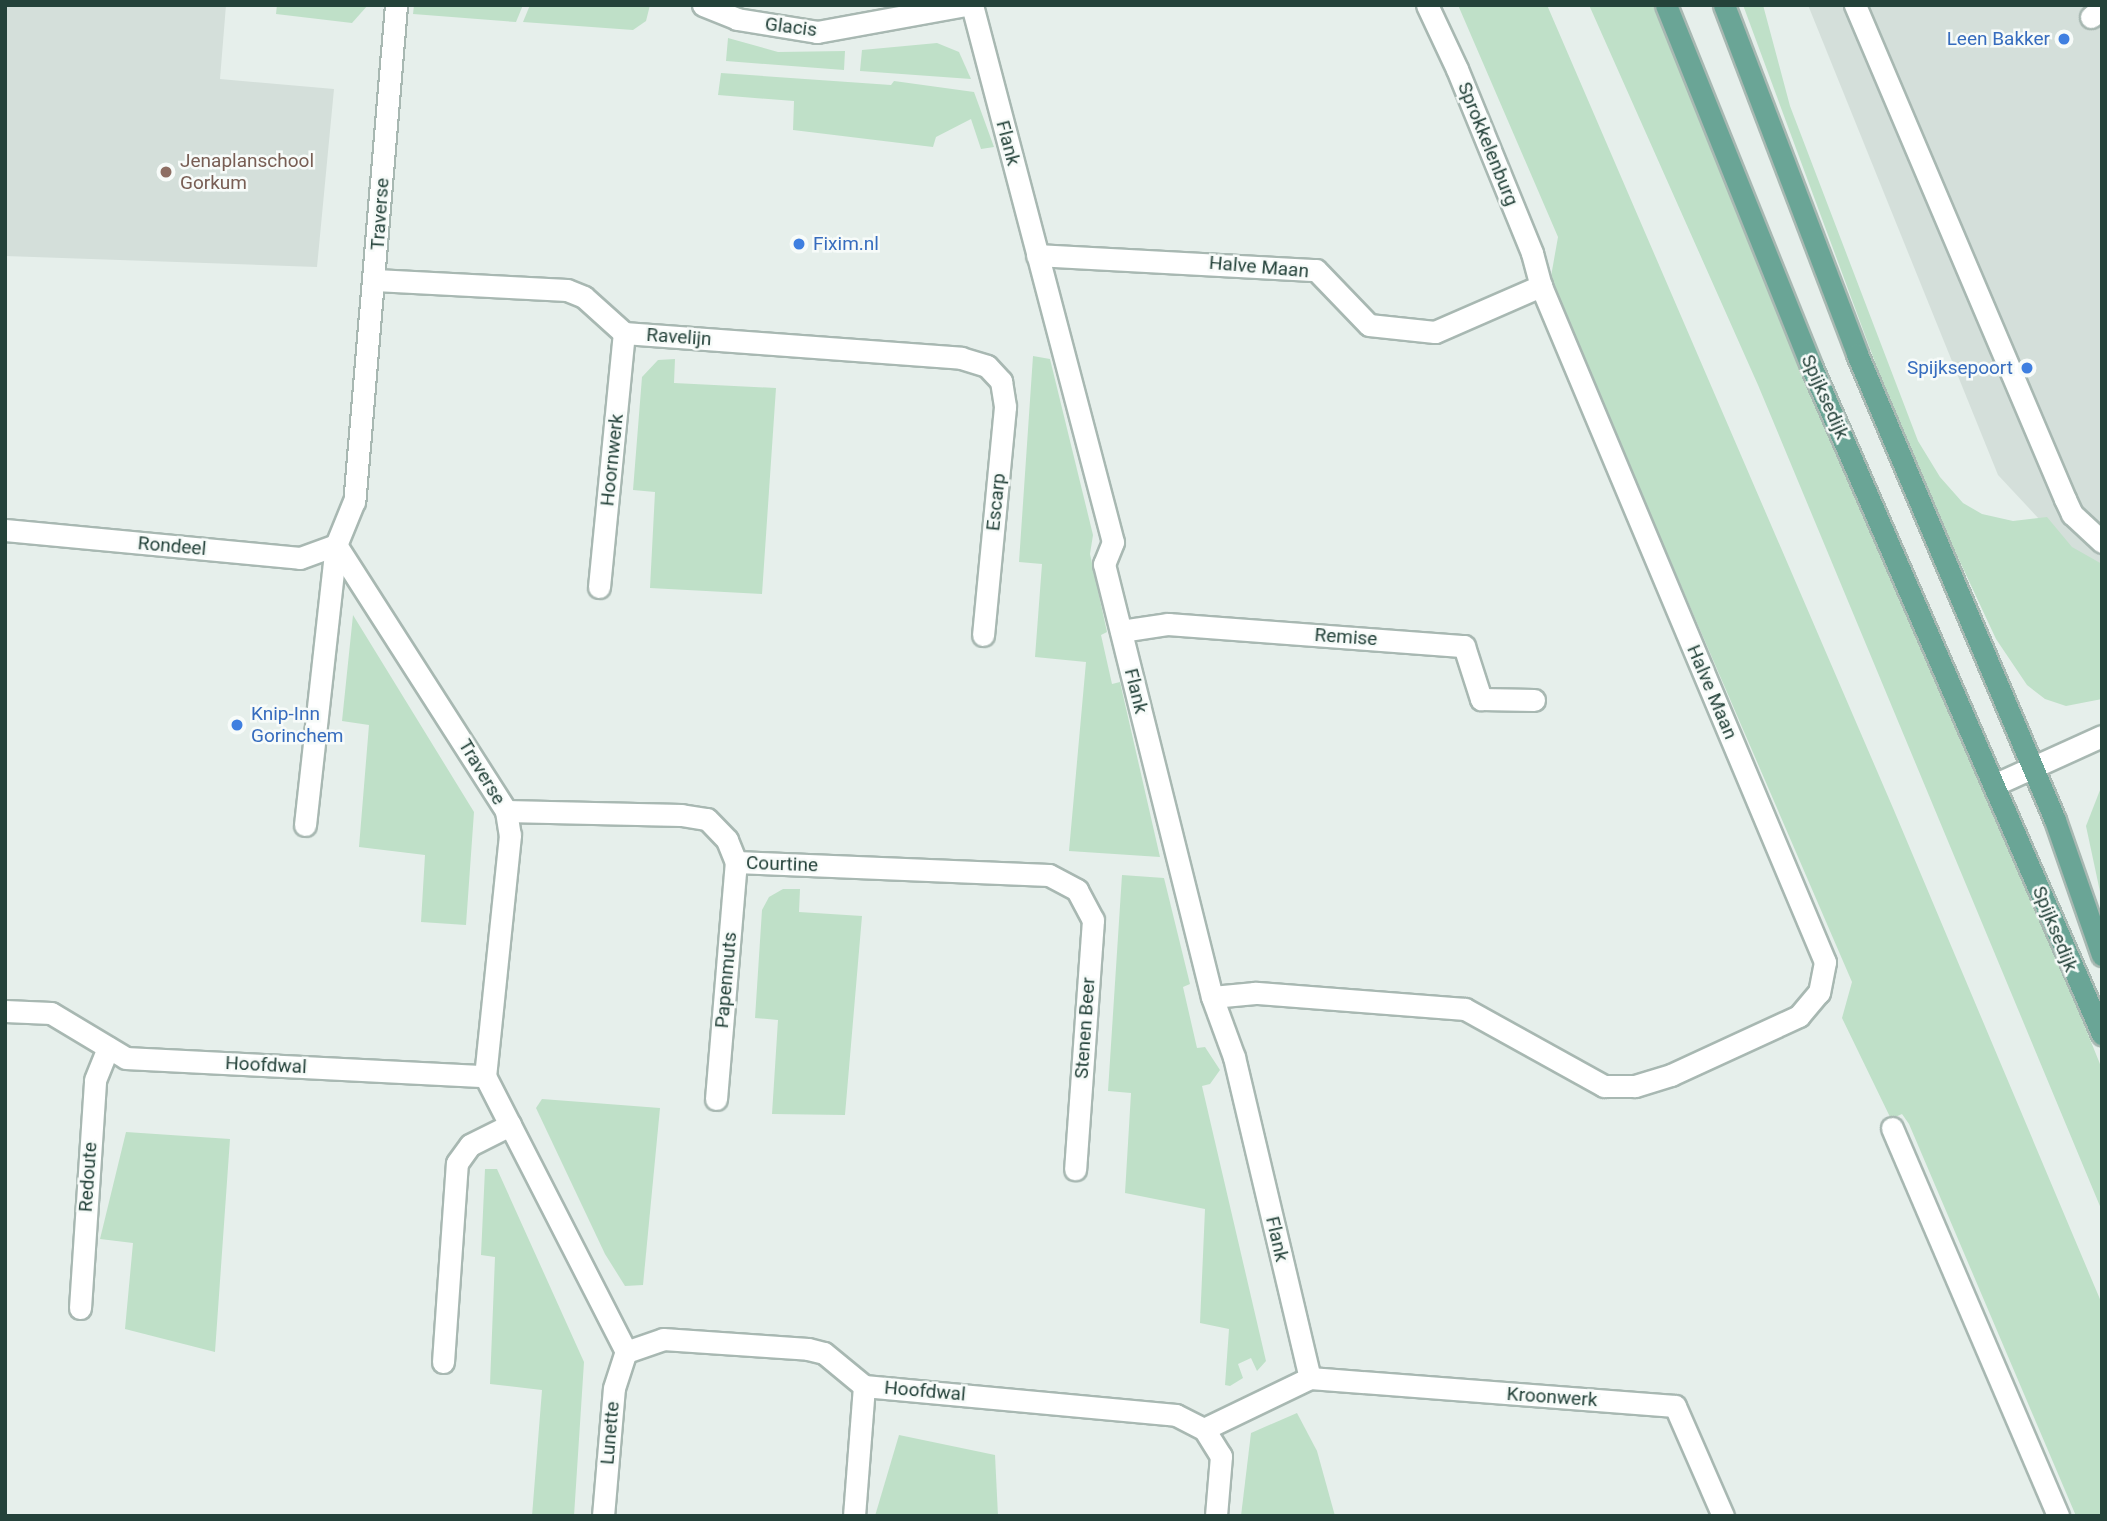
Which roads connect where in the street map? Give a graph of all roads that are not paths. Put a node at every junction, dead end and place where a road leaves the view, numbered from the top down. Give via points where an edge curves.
1 (396, 5) edge
2 (703, 5) edge
3 (965, 5) edge
4 (972, 5) edge
5 (1427, 5) edge
6 (1666, 5) edge
7 (1724, 5) edge
8 (1855, 5) edge
9 (1037, 255) junction
10 (375, 280) junction
11 (1541, 286) junction
12 (624, 333) junction
13 (995, 372) joint
14 (5, 530) edge
15 (2102, 542) edge
16 (336, 545) junction
17 (599, 587) dead end
18 (1121, 631) junction
19 (983, 635) dead end
20 (1534, 700) dead end
21 (2102, 736) edge
22 (2032, 766) junction
23 (1996, 783) junction
24 (506, 811) junction
25 (305, 825) dead end
26 (736, 862) junction
27 (1077, 890) joint
28 (2102, 955) edge
29 (1212, 998) junction
30 (5, 1011) edge
31 (2102, 1034) edge
32 (108, 1048) junction
33 (485, 1076) junction
34 (716, 1099) dead end
35 (510, 1125) junction
36 (1892, 1128) dead end
37 (1075, 1169) dead end
38 (80, 1308) dead end
39 (626, 1352) junction
40 (443, 1362) dead end
41 (1310, 1378) junction
42 (864, 1386) junction
43 (1204, 1429) junction
44 (603, 1516) edge
45 (854, 1516) edge
46 (1216, 1516) edge
47 (1723, 1516) edge
48 (2058, 1516) edge

1 - 10 street, Traverse
2 - 3 street, Glacis via 737,19 817,32
4 - 9 street, Flank
5 - 11 street, Sprokkelenburg via 1532,253
6 - 23 main road, Spijksedijk via 1811,366
7 - 22 main road, Spijksedijk via 1857,354
8 - 15 street via 2065,499 2072,514
9 - 11 street, Halve Maan via 1316,270 1369,325 1436,332
9 - 18 street, Flank via 1113,542 1104,564
10 - 12 street, Ravelijn via 567,290 584,297
10 - 16 street, Traverse via 352,513
11 - 29 street, Halve Maan via 1825,962 1819,992 1799,1016 1671,1075 1635,1086 1604,1086 1465,1009 1255,993
12 - 13 street, Ravelijn via 961,358 979,361
12 - 17 street, Hoornwerk
13 - 19 street, Escarp via 1004,390 1005,407
14 - 16 street, Rondeel via 300,558
16 - 24 street, Traverse
16 - 25 street, Traverse
18 - 20 street, Remise via 1168,624 1464,646 1481,699
18 - 29 street, Flank
21 - 22 street
22 - 23 street
22 - 28 main road, Spijksedijk
23 - 31 main road, Spijksedijk
24 - 26 street, Courtine via 708,819 727,840
24 - 33 street, Traverse via 510,835
26 - 27 street, Courtine via 1049,875
26 - 34 street, Papenmuts
27 - 37 street, Stenen Beer via 1093,920
29 - 41 street, Flank via 1234,1057
30 - 32 street, Hoofdwal via 51,1013
32 - 33 street, Hoofdwal via 126,1058
32 - 38 street, Redoute via 95,1080
33 - 35 street
35 - 39 street
35 - 40 street via 470,1145 457,1163
36 - 48 street
39 - 42 street, Hoofdwal via 663,1339 808,1349 839,1363
39 - 44 street, Lunette via 614,1388
41 - 43 street
41 - 47 street, Kroonwerk via 1675,1406
42 - 43 street, Hoofdwal via 1176,1415
42 - 45 street
43 - 46 street via 1221,1456

